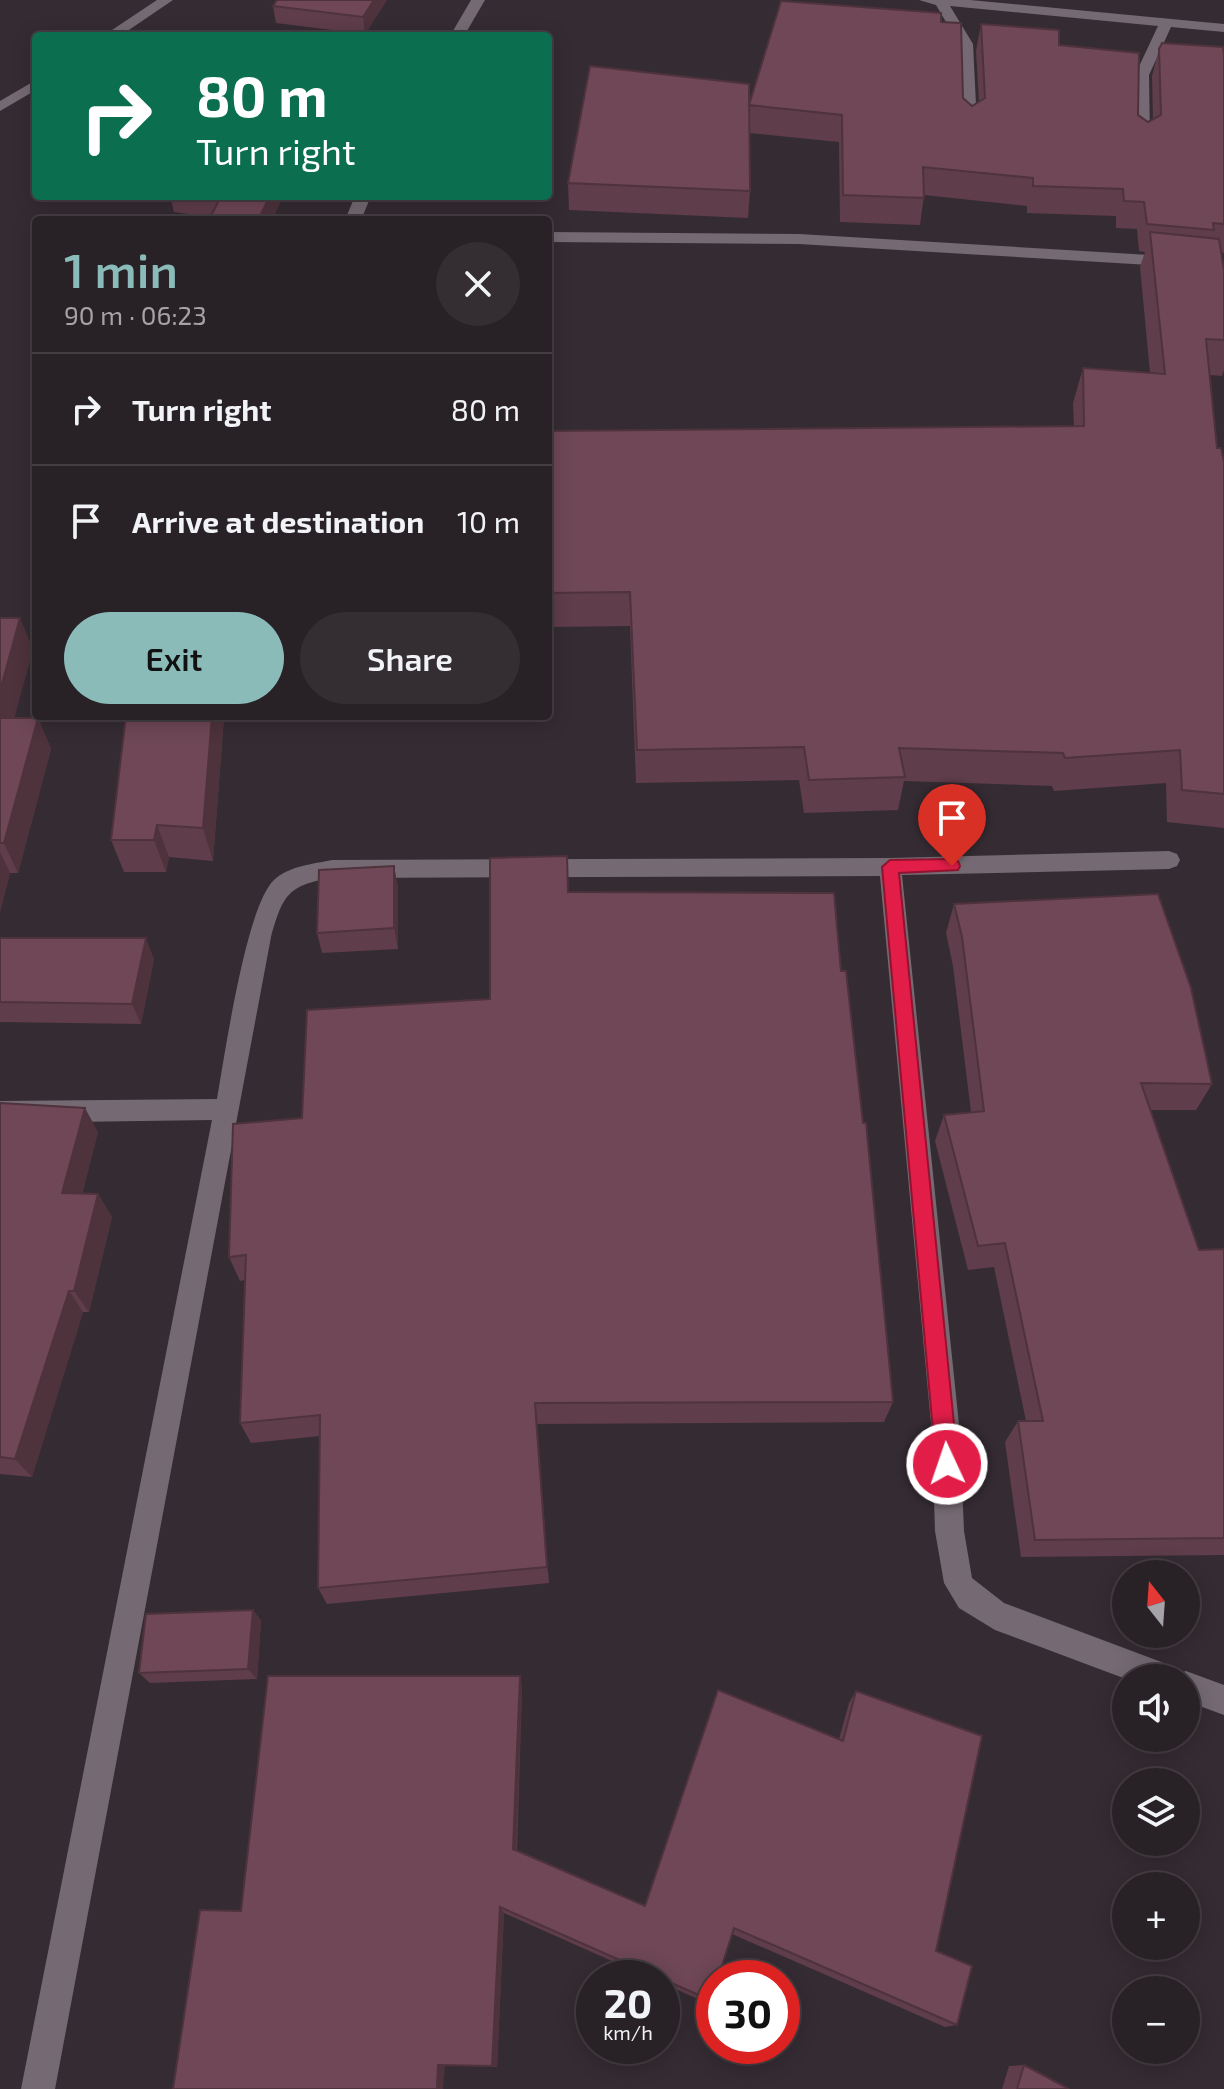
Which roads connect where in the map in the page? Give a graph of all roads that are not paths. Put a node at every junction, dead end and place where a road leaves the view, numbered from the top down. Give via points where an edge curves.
1 (166, 0) edge
2 (478, 0) edge
3 (933, 1) edge
4 (1166, 23) junction
5 (1224, 28) edge
6 (116, 32) edge
7 (459, 32) edge
8 (32, 87) edge
9 (0, 107) edge
10 (969, 125) edge
11 (1142, 142) edge
12 (552, 237) edge
13 (1224, 268) edge
14 (1169, 860) dead end
15 (890, 867) junction
16 (226, 1109) junction
17 (0, 1112) edge
18 (1126, 1664) edge
19 (1200, 1691) edge
20 (1224, 1700) edge
21 (38, 2089) edge

1 - 6 street
2 - 7 street
3 - 4 street
3 - 10 street via 966,44
4 - 5 street
4 - 11 street via 1142,75
8 - 9 street
12 - 13 street via 799,239
14 - 15 street
15 - 16 street via 308,873 277,889 270,899
15 - 18 street via 959,1584 995,1615
16 - 17 street
16 - 21 street
19 - 20 street

